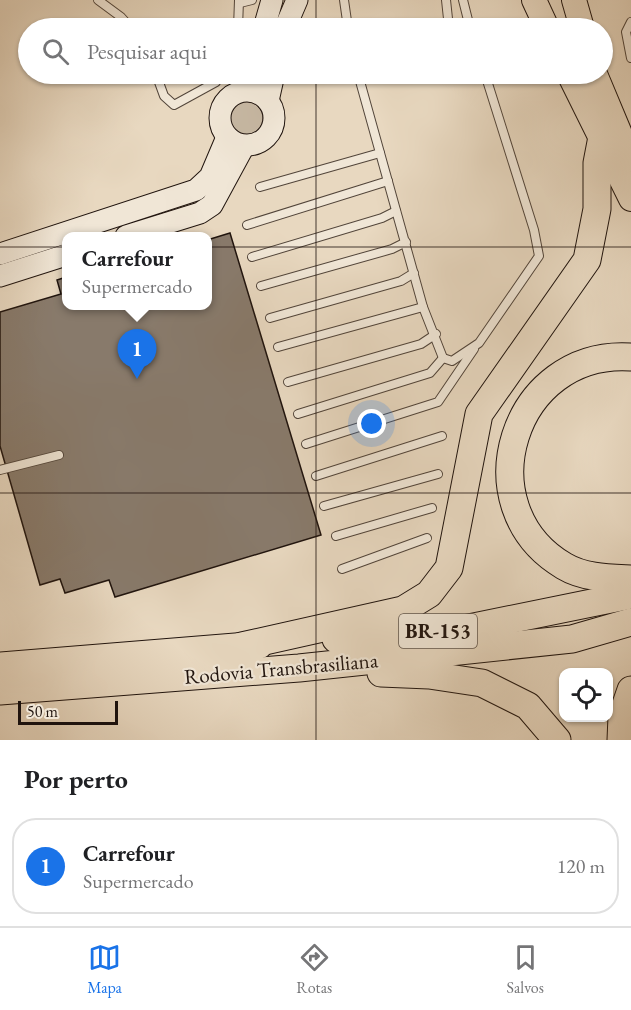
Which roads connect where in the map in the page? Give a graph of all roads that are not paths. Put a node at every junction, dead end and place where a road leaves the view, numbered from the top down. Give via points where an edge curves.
1 (98, 0) edge
2 (252, 0) edge
3 (272, 0) edge
4 (297, 0) edge
5 (344, 0) edge
6 (446, 0) edge
7 (463, 0) edge
8 (574, 0) edge
9 (240, 1) edge
10 (122, 18) edge
11 (239, 18) edge
12 (267, 18) edge
13 (289, 18) edge
14 (347, 18) edge
15 (448, 18) edge
16 (468, 18) edge
17 (579, 18) edge
18 (631, 22) edge
19 (631, 58) edge
20 (160, 84) edge
21 (212, 84) edge
22 (246, 84) edge
23 (251, 84) edge
24 (272, 84) edge
25 (360, 84) edge
26 (487, 84) edge
27 (574, 84) edge
28 (599, 84) edge
29 (268, 100) junction
30 (602, 137) junction
31 (235, 142) junction
32 (380, 153) junction
33 (630, 157) edge
34 (388, 181) junction
35 (260, 187) dead end
36 (631, 200) edge
37 (396, 211) junction
38 (247, 225) dead end
39 (67, 232) edge
40 (141, 232) edge
41 (62, 234) edge
42 (406, 242) junction
43 (0, 254) edge
44 (62, 256) edge
45 (252, 257) dead end
46 (414, 273) junction
47 (0, 276) edge
48 (261, 286) dead end
49 (423, 307) junction
50 (270, 318) dead end
51 (436, 334) junction
52 (476, 346) junction
53 (278, 347) dead end
54 (631, 357) edge
55 (443, 358) junction
56 (288, 382) dead end
57 (298, 414) dead end
58 (442, 436) dead end
59 (306, 444) dead end
60 (59, 455) dead end
61 (0, 470) edge
62 (438, 474) dead end
63 (315, 476) dead end
64 (324, 506) dead end
65 (432, 508) dead end
66 (336, 536) dead end
67 (428, 538) dead end
68 (342, 569) dead end
69 (631, 579) edge
70 (631, 596) edge
71 (631, 622) edge
72 (242, 646) junction
73 (0, 654) edge
74 (53, 662) junction
75 (0, 666) edge
76 (299, 668) junction
77 (631, 690) edge
78 (0, 691) edge
79 (556, 740) edge
80 (621, 740) edge

1 - 10 lane
2 - 9 lane
3 - 12 street
4 - 13 street
5 - 14 lane
6 - 15 lane
7 - 16 lane
8 - 17 main road
9 - 11 lane
18 - 19 lane via 626,32
20 - 21 lane via 164,96 174,105
22 - 31 street via 223,105 219,122
23 - 29 street
24 - 29 street
25 - 32 lane
26 - 52 lane via 539,256
27 - 30 main road
28 - 33 main road
29 - 31 street via 274,118 269,135 253,146
30 - 36 main road
30 - 72 highway via 597,163 597,209 587,260 479,414 449,568 429,594 403,610
31 - 39 street via 196,190
31 - 40 street via 212,205 200,213
32 - 34 lane
32 - 35 lane
34 - 37 lane
34 - 38 lane
37 - 42 lane
37 - 45 lane via 382,219
41 - 43 street
42 - 46 lane
42 - 48 lane
44 - 47 street
46 - 49 lane
46 - 50 lane via 401,281
49 - 51 lane
49 - 53 lane
51 - 55 lane
51 - 56 lane via 421,344
52 - 55 lane via 452,361
52 - 59 lane via 438,402
54 - 69 highway via 583,362 548,382 525,410 513,442 510,474 514,501 540,549 565,567 596,577
55 - 57 lane via 430,373
58 - 63 lane
60 - 61 lane
62 - 64 lane
65 - 66 lane
67 - 68 lane
70 - 72 highway, Rodovia Transbrasiliana / BR-153 via 464,629
71 - 76 highway, Rodovia Transbrasiliana / BR-153 via 572,639
72 - 74 highway, Rodovia Transbrasiliana / BR-153
73 - 74 street
74 - 75 highway, Rodovia Transbrasiliana / BR-153
76 - 78 highway, Rodovia Transbrasiliana / BR-153
76 - 79 highway via 429,675 482,683 528,706
77 - 80 highway via 622,716

